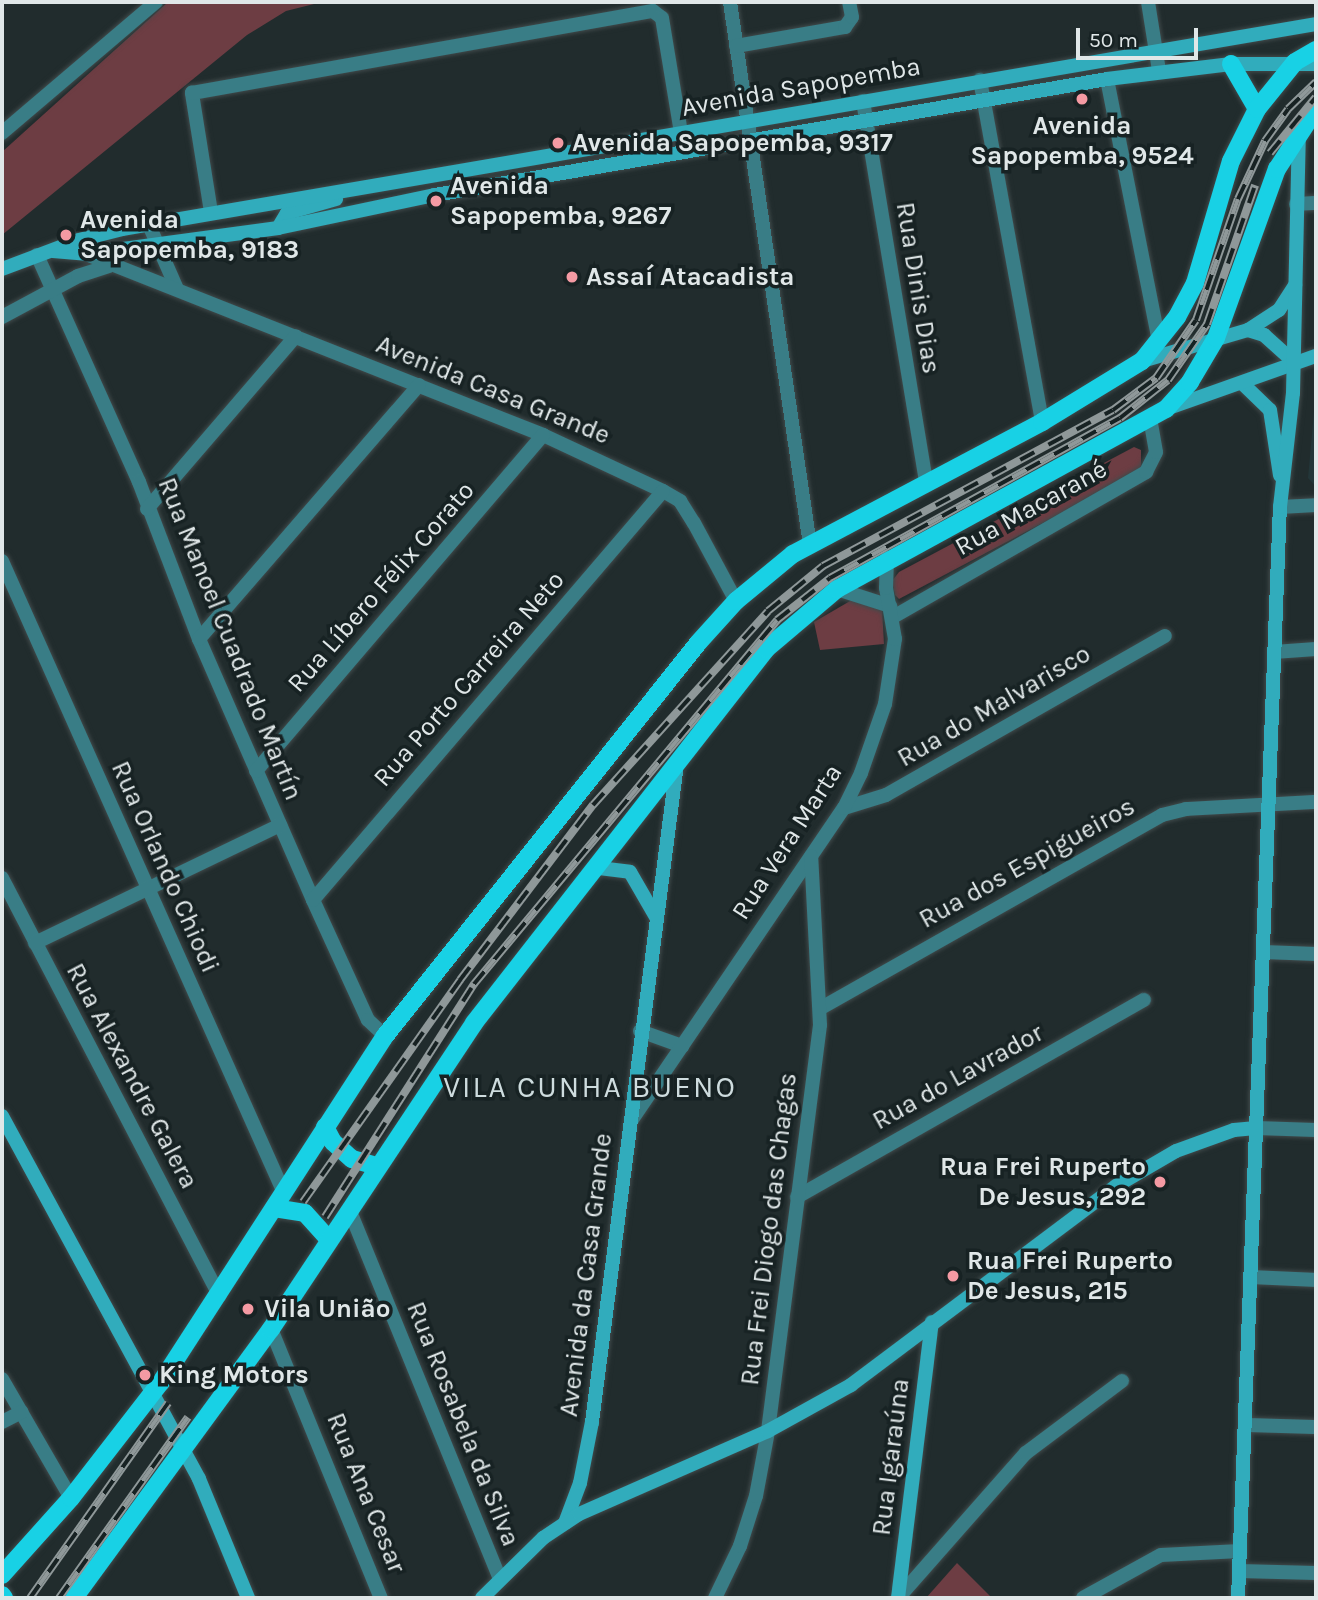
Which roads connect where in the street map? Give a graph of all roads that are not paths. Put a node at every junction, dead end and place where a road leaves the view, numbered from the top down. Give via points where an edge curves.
1 (156, 2) edge
2 (730, 2) edge
3 (849, 2) edge
4 (1148, 2) edge
5 (1316, 24) edge
6 (736, 46) junction
7 (1158, 50) junction
8 (1316, 50) edge
9 (1295, 62) junction
10 (1231, 64) junction
11 (1316, 64) edge
12 (1160, 71) junction
13 (1107, 79) junction
14 (980, 80) junction
15 (983, 100) junction
16 (863, 101) junction
17 (1316, 108) edge
18 (1257, 109) junction
19 (746, 120) junction
20 (866, 120) junction
21 (1300, 128) junction
22 (2, 133) edge
23 (681, 133) junction
24 (748, 140) junction
25 (381, 184) junction
26 (1316, 203) edge
27 (1296, 204) junction
28 (211, 212) junction
29 (149, 225) junction
30 (278, 228) junction
31 (159, 242) junction
32 (43, 253) junction
33 (86, 254) junction
34 (109, 266) junction
35 (2, 270) edge
36 (1297, 281) junction
37 (55, 288) junction
38 (177, 289) junction
39 (2, 317) edge
40 (1248, 330) junction
41 (296, 335) junction
42 (1216, 338) junction
43 (1159, 342) junction
44 (1316, 356) edge
45 (1142, 360) junction
46 (1294, 362) junction
47 (419, 385) junction
48 (1244, 385) junction
49 (1166, 409) junction
50 (1150, 419) junction
51 (1042, 422) junction
52 (543, 435) junction
53 (926, 482) junction
54 (1282, 487) junction
55 (663, 491) junction
56 (1316, 505) edge
57 (1280, 507) junction
58 (147, 509) junction
59 (810, 545) junction
60 (887, 558) junction
61 (2, 561) edge
62 (837, 589) junction
63 (736, 601) junction
64 (891, 611) junction
65 (1165, 636) dead end
66 (199, 639) junction
67 (1316, 649) edge
68 (1274, 652) junction
69 (677, 762) junction
70 (256, 771) junction
71 (1316, 802) edge
72 (1270, 803) junction
73 (844, 808) junction
74 (280, 825) junction
75 (811, 856) junction
76 (599, 868) junction
77 (2, 878) edge
78 (146, 887) junction
79 (313, 900) junction
80 (657, 919) junction
81 (35, 943) junction
82 (1264, 951) junction
83 (1316, 954) edge
84 (1144, 1000) dead end
85 (821, 1008) junction
86 (640, 1031) junction
87 (385, 1036) junction
88 (682, 1046) junction
89 (2, 1116) edge
90 (631, 1121) junction
91 (325, 1127) junction
92 (1256, 1128) junction
93 (1316, 1130) edge
94 (376, 1167) junction
95 (797, 1197) junction
96 (279, 1200) junction
97 (349, 1209) junction
98 (329, 1240) junction
99 (1252, 1278) junction
100 (1316, 1280) edge
101 (220, 1296) junction
102 (932, 1322) junction
103 (271, 1329) junction
104 (2, 1378) edge
105 (1122, 1381) dead end
106 (150, 1396) junction
107 (22, 1412) junction
108 (2, 1422) edge
109 (1246, 1425) junction
110 (1316, 1427) edge
111 (768, 1432) junction
112 (184, 1451) junction
113 (71, 1498) junction
114 (565, 1523) junction
115 (1240, 1551) junction
116 (1239, 1571) junction
117 (1316, 1573) edge
118 (2, 1576) edge
119 (500, 1579) junction
120 (74, 1598) edge
121 (248, 1598) edge
122 (381, 1598) edge
123 (482, 1598) edge
124 (715, 1598) edge
125 (898, 1598) edge
126 (1083, 1598) edge
127 (1238, 1598) edge

1 - 22 street
2 - 6 street
3 - 6 street via 852,17 845,27
4 - 7 street
5 - 7 street, Avenida Sapopemba
6 - 19 street
7 - 12 street
7 - 14 street, Avenida Sapopemba
8 - 9 main road
9 - 10 street, Avenida Sapopemba
9 - 11 street, Avenida Sapopemba
9 - 18 main road
10 - 12 street, Avenida Sapopemba
10 - 18 main road
12 - 13 street, Avenida Sapopemba
13 - 15 street, Avenida Sapopemba
13 - 43 street
14 - 15 street
14 - 16 street, Avenida Sapopemba
15 - 20 street, Avenida Sapopemba
15 - 51 street
16 - 19 street, Avenida Sapopemba
16 - 20 street, Rua Dinis Dias
17 - 21 main road
18 - 43 main road via 1231,161 1195,283
19 - 23 street, Avenida Sapopemba
19 - 24 street
20 - 24 street, Avenida Sapopemba
20 - 53 street, Rua Dinis Dias
21 - 27 street
21 - 42 main road via 1259,212
23 - 25 street, Avenida Sapopemba
23 - 28 street via 662,18 653,11 639,13 192,93
24 - 30 street, Avenida Sapopemba
24 - 59 street
25 - 28 street, Avenida Sapopemba
25 - 30 street via 287,214
26 - 27 street
27 - 36 street
28 - 29 street, Avenida Sapopemba
29 - 31 street
29 - 32 street, Avenida Sapopemba
30 - 31 street, Avenida Sapopemba
31 - 33 street, Avenida Sapopemba
31 - 38 street
32 - 33 street, Avenida Sapopemba
32 - 35 street, Avenida Sapopemba
32 - 37 street, Rua Manoel Cuadrado Martín
33 - 34 street, Avenida Casa Grande
34 - 37 street
34 - 38 street, Avenida Casa Grande
36 - 40 street via 1279,310
36 - 46 street
37 - 39 street
37 - 58 street, Rua Manoel Cuadrado Martín
38 - 41 street, Avenida Casa Grande
40 - 42 street
40 - 46 street via 1264,335
41 - 47 street, Avenida Casa Grande
41 - 58 street
42 - 45 street
42 - 49 main road via 1190,382
43 - 45 main road
44 - 46 street
45 - 51 main road
46 - 48 street
46 - 54 street
47 - 52 street, Avenida Casa Grande
47 - 66 street
48 - 49 street
48 - 54 street via 1270,410
49 - 50 main road
50 - 60 main road
50 - 64 street, Rua Macarané via 1156,452 1146,472
51 - 53 main road
52 - 55 street, Avenida Casa Grande
52 - 70 street, Rua Líbero Félix Corato
53 - 59 main road
54 - 57 street
55 - 63 street, Avenida Casa Grande via 680,501
55 - 79 street, Rua Porto Carreira Neto
56 - 57 street
57 - 68 street
58 - 66 street, Rua Manoel Cuadrado Martín
59 - 63 main road
60 - 62 main road
60 - 64 street, Rua Vera Marta
61 - 78 street, Rua Orlando Chiodi
62 - 64 street
62 - 69 main road via 766,649
63 - 87 main road via 511,873
64 - 73 street, Rua Vera Marta via 895,639 885,704 862,774
65 - 73 street, Rua do Malvarisco via 886,795
66 - 70 street, Rua Manoel Cuadrado Martín
67 - 68 street
68 - 72 street
69 - 76 main road
69 - 80 street, Avenida da Casa Grande
70 - 74 street, Rua Manoel Cuadrado Martín
71 - 72 street, Rua dos Espigueiros
72 - 82 street
72 - 85 street, Rua dos Espigueiros via 1162,815
73 - 75 street, Rua Vera Marta
74 - 78 street
74 - 79 street, Rua Manoel Cuadrado Martín
75 - 85 street, Rua Frei Diogo das Chagas
75 - 88 street, Rua Vera Marta
76 - 80 street via 630,872
76 - 94 main road via 474,1023
77 - 81 street, Rua Alexandre Galera
78 - 81 street
78 - 96 street, Rua Orlando Chiodi
79 - 87 street, Rua Manoel Cuadrado Martín via 369,1020
80 - 86 street, Avenida da Casa Grande
81 - 101 street, Rua Alexandre Galera
82 - 83 street
82 - 92 street
84 - 95 street, Rua do Lavrador
85 - 95 street, Rua Frei Diogo das Chagas
86 - 88 street
86 - 90 street, Avenida da Casa Grande
87 - 91 main road
88 - 90 street, Rua Vera Marta
89 - 106 street
90 - 114 street, Avenida da Casa Grande via 592,1422 580,1483
91 - 94 main road via 333,1142 352,1159
91 - 96 main road
92 - 93 street
92 - 99 street
92 - 102 street via 1234,1130 1176,1151 1116,1186
94 - 97 main road
95 - 111 street, Rua Frei Diogo das Chagas
96 - 98 main road via 305,1213
96 - 101 main road
97 - 98 main road
97 - 119 street, Rua Rosabela da Silva
98 - 103 main road
99 - 100 street
99 - 109 street
101 - 106 main road
102 - 111 street via 851,1385
102 - 125 street, Rua Igaraúna
103 - 112 main road
103 - 122 street, Rua Ana Cesar
104 - 107 street
105 - 125 street via 1026,1453
106 - 112 street
106 - 113 main road
107 - 108 street
107 - 113 street
109 - 110 street
109 - 115 street
111 - 114 street via 640,1485
111 - 124 street, Rua Frei Diogo das Chagas via 756,1496 740,1546
112 - 120 main road
112 - 121 street
113 - 118 main road
114 - 119 street, Avenida da Casa Grande
115 - 116 street
115 - 126 street via 1161,1555
116 - 117 street
116 - 127 street
119 - 123 street, Avenida da Casa Grande

